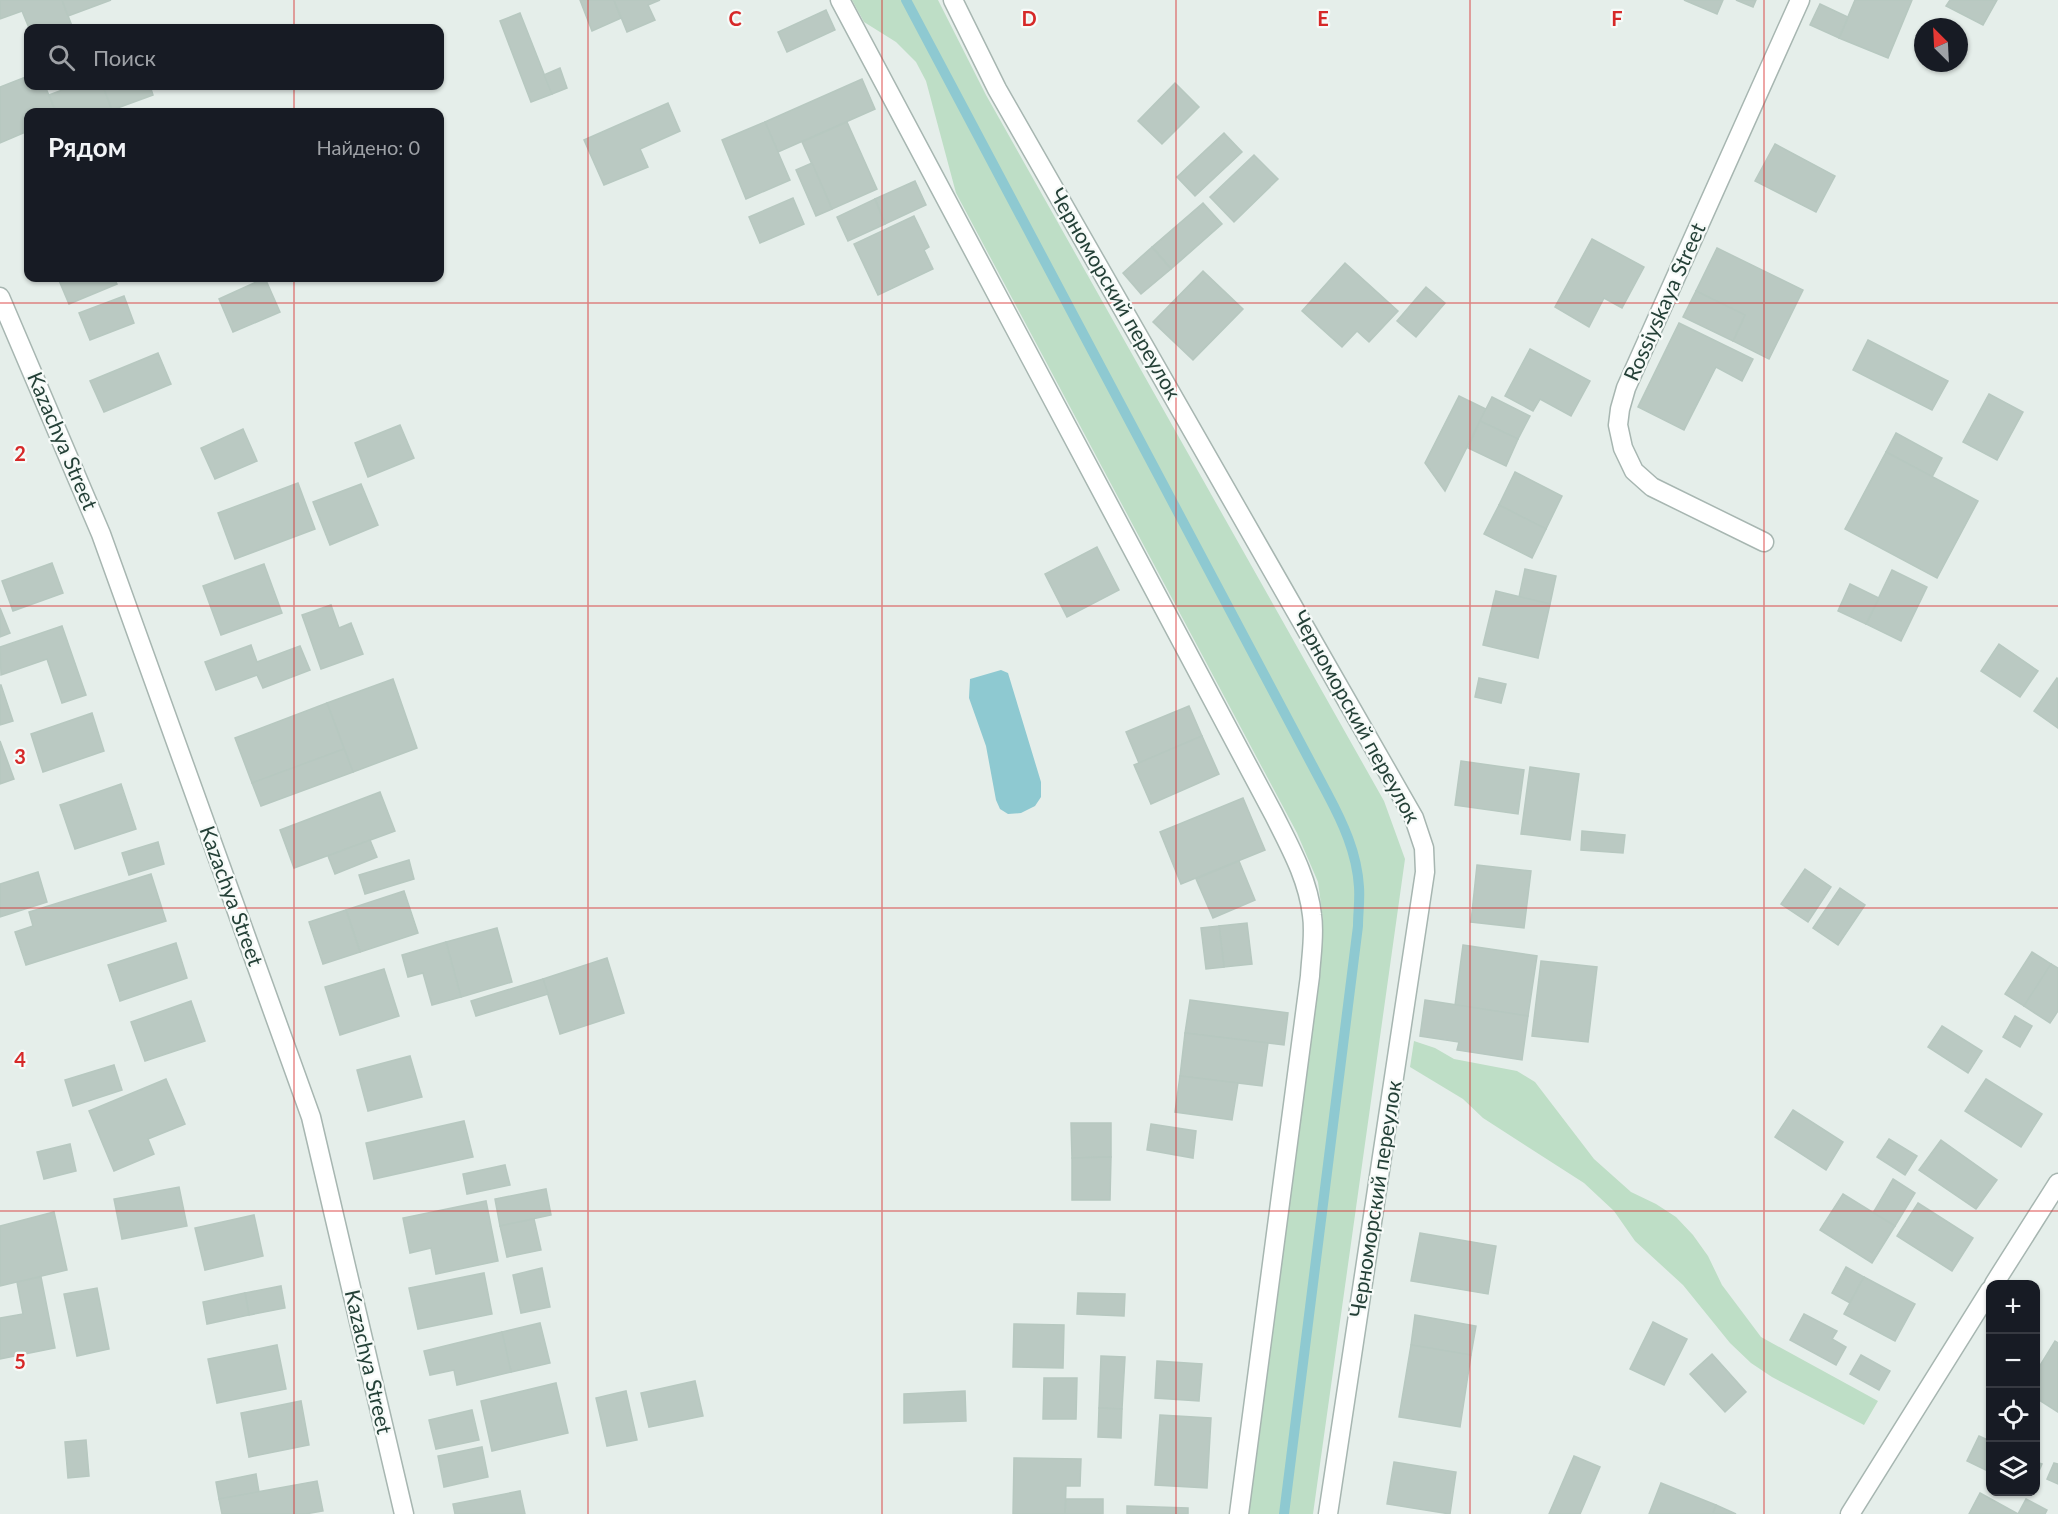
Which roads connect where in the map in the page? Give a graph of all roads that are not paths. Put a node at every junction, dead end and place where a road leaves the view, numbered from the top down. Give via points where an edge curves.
1 (840, 0) edge
2 (953, 0) edge
3 (1800, 0) edge
4 (0, 297) edge
5 (1764, 542) dead end
6 (2058, 1183) edge
7 (1997, 1280) edge
8 (1986, 1296) edge
9 (404, 1514) edge
10 (1239, 1514) edge
11 (1328, 1514) edge
12 (1850, 1514) edge

1 - 10 street via 1274,815 1297,859 1308,893 1313,916 1310,976
2 - 11 street, Черноморский переулок via 997,88 1414,818 1424,848 1425,872
3 - 5 street, Rossiyskaya Street via 1626,388 1618,425 1634,471 1652,487
4 - 9 street, Kazachya Street via 101,534 311,1117
6 - 7 street
8 - 12 street

